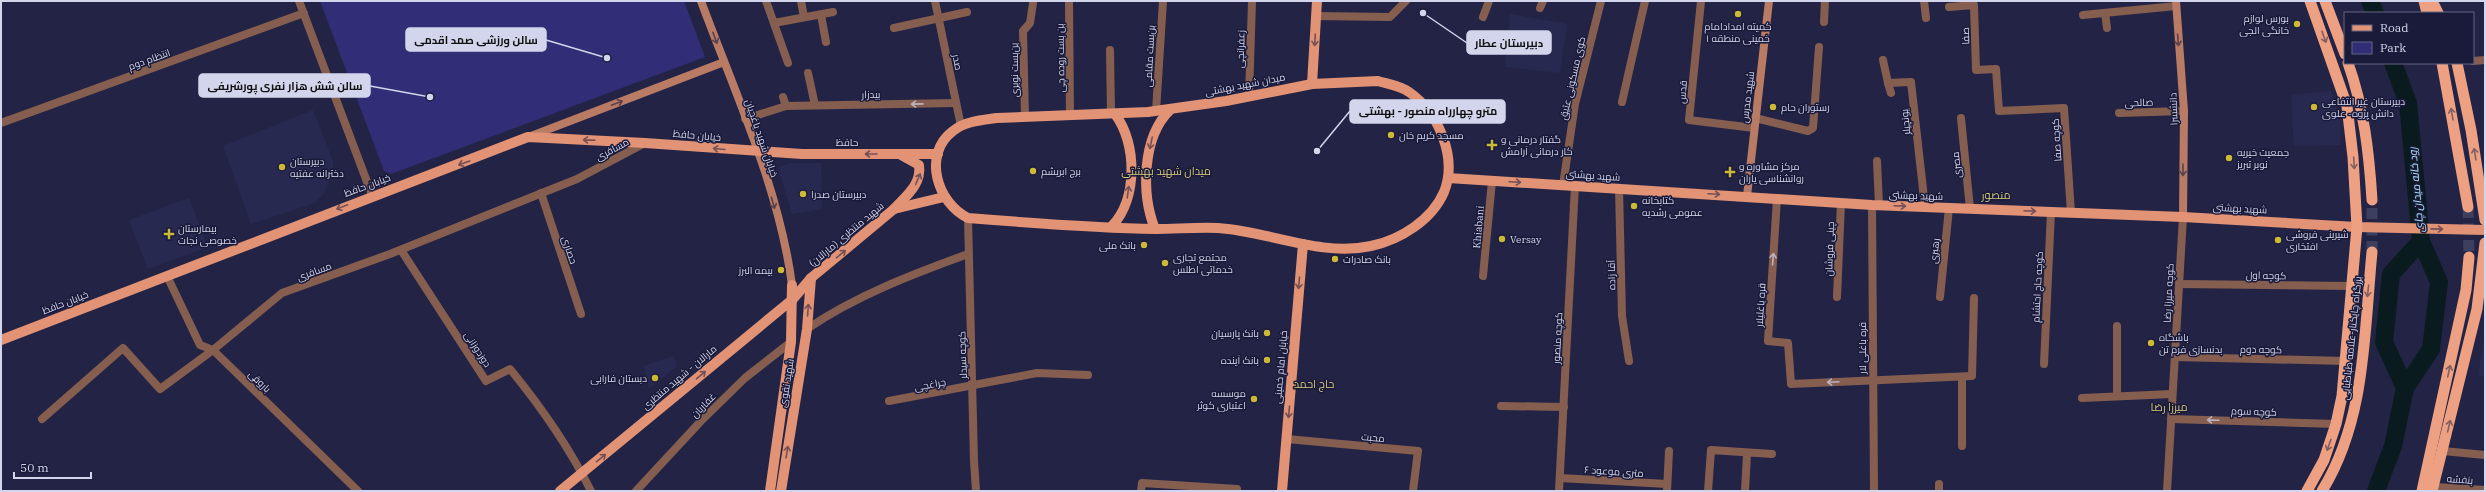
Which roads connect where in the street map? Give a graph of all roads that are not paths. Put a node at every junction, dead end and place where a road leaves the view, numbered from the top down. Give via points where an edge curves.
1 (299, 1) edge
2 (701, 1) edge
3 (766, 1) edge
4 (801, 1) edge
5 (935, 1) edge
6 (1069, 1) edge
7 (1163, 1) edge
8 (1252, 1) edge
9 (1317, 1) edge
10 (1406, 1) edge
11 (1489, 1) edge
12 (1601, 1) edge
13 (1645, 1) edge
14 (1700, 1) edge
15 (1769, 1) edge
16 (1825, 1) edge
17 (1924, 1) edge
18 (2310, 1) edge
19 (2325, 1) edge
20 (2424, 1) edge
21 (2432, 1) edge
22 (1033, 3) dead end
23 (2176, 3) edge
24 (1949, 7) dead end
25 (833, 12) dead end
26 (966, 12) dead end
27 (2427, 12) edge
28 (2438, 12) edge
29 (304, 13) junction
30 (2105, 13) junction
31 (821, 15) junction
32 (2083, 15) dead end
33 (1316, 16) junction
34 (804, 17) junction
35 (1483, 17) dead end
36 (939, 18) junction
37 (1926, 18) dead end
38 (1824, 22) dead end
39 (774, 23) junction
40 (894, 28) dead end
41 (2107, 28) dead end
42 (826, 42) dead end
43 (1819, 47) dead end
44 (1110, 50) dead end
45 (2344, 51) edge
46 (1882, 60) dead end
47 (2474, 60) edge
48 (2485, 60) edge
49 (724, 62) junction
50 (788, 63) dead end
51 (2348, 64) edge
52 (2442, 64) edge
53 (2457, 64) edge
54 (808, 73) dead end
55 (1888, 83) junction
56 (1312, 84) junction
57 (1891, 93) dead end
58 (783, 97) dead end
59 (1249, 97) junction
60 (1622, 102) dead end
61 (956, 103) junction
62 (815, 105) junction
63 (786, 106) junction
64 (1170, 110) junction
65 (1156, 111) junction
66 (1999, 111) joint
67 (2184, 111) junction
68 (2119, 113) dead end
69 (1113, 114) junction
70 (1070, 115) junction
71 (1025, 117) junction
72 (1755, 118) junction
73 (1961, 118) dead end
74 (745, 119) junction
75 (1, 123) edge
76 (961, 126) junction
77 (1754, 128) junction
78 (528, 137) junction
79 (645, 143) junction
80 (757, 152) junction
81 (898, 154) junction
82 (938, 154) junction
83 (1877, 161) dead end
84 (1448, 178) junction
85 (1492, 181) junction
86 (1562, 185) junction
87 (1575, 185) junction
88 (1619, 188) junction
89 (540, 193) junction
90 (372, 195) junction
91 (1747, 196) junction
92 (944, 197) junction
93 (1777, 198) junction
94 (2372, 200) tunnel mouth
95 (1841, 203) junction
96 (1876, 205) junction
97 (1925, 207) junction
98 (2468, 207) tunnel mouth
99 (1949, 208) junction
100 (894, 209) junction
101 (1970, 209) junction
102 (2051, 212) junction
103 (2071, 213) junction
104 (2183, 217) junction
105 (968, 218) junction
106 (2485, 220) edge
107 (1112, 226) junction
108 (2357, 227) junction
109 (1156, 229) junction
110 (2485, 230) edge
111 (2485, 242) edge
112 (1303, 244) junction
113 (401, 250) junction
114 (2372, 252) tunnel mouth
115 (968, 254) junction
116 (2470, 257) tunnel mouth
117 (167, 276) junction
118 (1483, 276) dead end
119 (811, 278) junction
120 (2179, 284) junction
121 (792, 285) joint
122 (2352, 286) junction
123 (1837, 297) dead end
124 (1940, 297) dead end
125 (1974, 298) dead end
126 (793, 299) junction
127 (581, 314) dead end
128 (2117, 326) dead end
129 (807, 329) junction
130 (1, 340) edge
131 (791, 342) junction
132 (213, 350) junction
133 (2175, 357) junction
134 (1629, 361) dead end
135 (2346, 361) junction
136 (2044, 364) dead end
137 (1088, 375) dead end
138 (1962, 377) junction
139 (1872, 380) junction
140 (973, 387) junction
141 (2172, 394) junction
142 (2117, 396) junction
143 (2082, 398) dead end
144 (889, 401) dead end
145 (1501, 406) dead end
146 (1564, 407) junction
147 (42, 419) dead end
148 (2171, 419) junction
149 (2336, 424) junction
150 (1287, 439) junction
151 (1962, 446) dead end
152 (1669, 451) dead end
153 (2443, 451) junction
154 (1747, 454) junction
155 (1772, 454) dead end
156 (2485, 455) edge
157 (582, 473) junction
158 (1560, 478) junction
159 (1667, 488) edge
160 (1237, 489) dead end
161 (2434, 489) edge
162 (2485, 490) edge
163 (358, 491) edge
164 (560, 491) edge
165 (591, 491) edge
166 (636, 491) edge
167 (770, 491) edge
168 (781, 491) edge
169 (976, 491) edge
170 (1142, 491) edge
171 (1282, 491) edge
172 (1414, 491) edge
173 (1559, 491) edge
174 (1708, 491) edge
175 (1745, 491) edge
176 (1874, 491) edge
177 (2167, 491) edge
178 (2307, 491) edge
179 (2322, 491) edge
180 (2422, 491) edge

1 - 29 street
2 -> 49 main road, خیابان شهید یاغچیان
3 - 39 street
4 - 34 street
5 - 36 street, صدر
6 - 70 street, بن بست روده چی
7 - 65 street, بن‌بست مقامی
8 - 59 street, زعفرانچی
9 - 33 main road
10 - 33 street via 1390,16
11 - 35 street
12 - 86 street, کوی مسکونی عتیق via 1575,104
13 - 60 street
14 - 77 street, قدس via 1689,120
15 - 72 main road, شهید مدرس
16 - 38 street
17 - 37 street
18 -> 108 highway via 2347,106
19 - 45 highway
20 - 27 highway
21 - 28 highway
22 - 71 street, بن‌بست نوبری via 1030,23 1024,31
23 - 30 street
23 -> 67 main road, دانشسرا
24 - 66 street, صفا via 1974,5 1976,70 1996,69
25 - 31 street
26 - 36 street
29 - 75 street, انتظام دوم
29 - 90 street
30 - 32 street
30 - 41 street
31 - 34 street
31 - 42 street
33 -> 56 main road
34 - 39 street
36 - 40 street
36 - 61 street, صدر
39 - 50 street
43 - 72 street via 1813,128 1808,131
44 - 69 street
46 - 55 street
47 - 48 street
49 - 74 main road, خیابان شهید یاغچیان
78 -> 49 main road
51 - 94 highway via 2360,97 2368,143
98 -> 52 highway
106 -> 53 highway via 2471,130
54 - 62 street
55 - 57 street
55 - 97 street, یونچیلر via 1911,82
56 - 59 main road, میدان شهید بهشتی
56 - 84 main road, میدان شهید بهشتی via 1378,81 1408,91 1432,114 1441,130
58 - 63 street
59 - 64 main road, میدان شهید بهشتی
61 -> 62 street, بیدزار
61 - 76 street, صدر
62 - 63 street, بیدزار
63 - 74 street, بیدزار
64 - 65 main road, میدان شهید بهشتی
64 -> 109 main road via 1155,128 1148,168 1148,207
65 - 69 main road, میدان شهید بهشتی
66 - 103 street, کوچه صفا via 2064,108
67 - 68 street, صالحی
67 -> 104 main road, دانشسرا
69 - 70 main road, میدان شهید بهشتی
107 -> 69 main road via 1124,210 1131,170 1127,135 1123,124
70 - 71 main road, میدان شهید بهشتی
71 - 76 main road, میدان شهید بهشتی via 997,118
72 - 77 main road, شهید مدرس
73 - 101 street, مصری
74 - 80 main road, خیابان شهید یاغچیان
76 - 82 main road, میدان شهید بهشتی via 946,138
77 - 91 main road, شهید مدرس
79 -> 78 main road, خیابان حافظ
78 -> 90 main road, خیابان حافظ
80 -> 79 main road, خیابان حافظ
79 - 89 street, مسافری via 577,179
81 -> 80 main road, حافظ
80 -> 121 main road, خیابان شهید یاغچیان via 788,255
81 - 82 main road, حافظ
100 -> 81 main road via 916,185 920,175 919,165
82 - 92 main road, میدان شهید بهشتی via 936,171
83 - 96 street, قره باغلی لار
84 - 85 main road, شهید بهشتى
84 - 112 main road, میدان شهید بهشتی via 1444,192 1427,216 1416,226 1390,240 1356,248
85 -> 86 main road, شهید بهشتى
85 - 118 street, Khiabani
86 - 87 main road, شهید بهشتى
87 - 88 main road, شهید بهشتى
87 - 146 street, کوچه منصور
88 -> 91 main road, شهید بهشتى
88 - 134 street, آقا زاده via 1622,316
89 - 113 street, مسافری
89 - 127 street, حصاری
90 -> 117 main road, خیابان حافظ
91 - 93 main road, شهید بهشتى
92 - 100 main road, شهید منتظری (مارالان)
92 - 105 main road, میدان شهید بهشتی via 955,210
93 - 95 main road, شهید بهشتى
139 -> 93 street, قره باغلیلار via 1791,384 1788,343 1768,341
95 - 96 main road, شهید بهشتى
95 - 123 street, چینی فروشان
96 -> 97 main road, شهید بهشتى
96 - 139 street, قره باغلی لار
97 - 99 main road, شهید بهشتى
99 - 101 main road, شهید بهشتى
99 - 124 street, رهبری
119 -> 100 main road, شهید منتظری (مارالان)
101 -> 102 main road, شهید بهشتى
102 - 103 main road, شهید بهشتى
102 - 136 street, کوچه حاج احتشام
103 - 104 main road, شهید بهشتى
104 - 108 main road, شهید بهشتى
104 - 120 street, کوچه میرزا رضا
105 - 107 main road, میدان شهید بهشتی
105 - 115 street, کوچه سیدلر
107 - 109 main road, میدان شهید بهشتی
108 -> 110 main road, شهید بهشتى
108 - 122 highway
109 - 112 main road, میدان شهید بهشتی via 1218,228 1265,234
153 -> 111 highway via 2477,309
112 -> 150 main road, خیابان امام خمینی
113 - 132 street, مسافری via 282,293
113 - 157 street, دوزدوزانی via 486,381 510,368 547,414
114 -> 179 highway, بزرگراه چایکنار-علامه طباطبایی via 2358,397 2346,442 2335,470
115 - 129 street via 874,293 827,315
115 - 140 street, کوچه سیدلر
180 -> 116 highway via 2466,290
117 - 130 main road, خیابان حافظ
117 - 132 street, باروقی via 200,345
119 - 126 main road, مارالان - شهید منتظری
129 -> 119 main road, شهید نقوی
120 - 122 street, کوچه اول
120 - 133 street, کوچه میرزا رضا
121 - 126 main road, شهید نقوی
122 - 135 highway
125 - 138 street via 1972,376
126 - 131 main road, شهید نقوی
157 -> 126 main road, مارالان - شهید منتظری
128 - 142 street
168 -> 129 main road, شهید نقوی
131 - 166 street, غفاریان via 745,378
131 - 167 main road, شهید نقوی
132 - 147 street, مسافری via 160,389 123,348
132 - 163 street, باروقی
133 - 135 street, کوچه دوم
133 - 141 street, کوچه میرزا رضا
135 - 149 highway
137 - 140 street, چراغچی via 1037,373
138 - 139 street
138 - 151 street
139 - 176 street, قره باغلی لار
140 - 144 street, چراغچی
140 - 169 street, کوچه سیدلر
141 - 142 street
141 - 148 street, کوچه میرزا رضا
142 - 143 street
145 - 146 street
146 - 158 street, کوچه منصور
149 -> 148 street, کوچه سوم
148 - 177 street, کوچه میرزا رضا
149 -> 178 highway via 2324,460
150 - 171 main road, خیابان امام خمینی
150 - 172 street, محبت via 1418,451
152 - 159 street
153 - 156 street
153 - 161 highway
154 - 155 street
154 - 174 street via 1712,450
154 - 175 street
157 - 164 main road, مارالان - شهید منتظری
157 - 165 street
158 - 159 street, ۶ متری موعود
158 - 173 street, کوچه منصور
160 - 170 street via 1142,483
161 - 162 street, بنفشه

